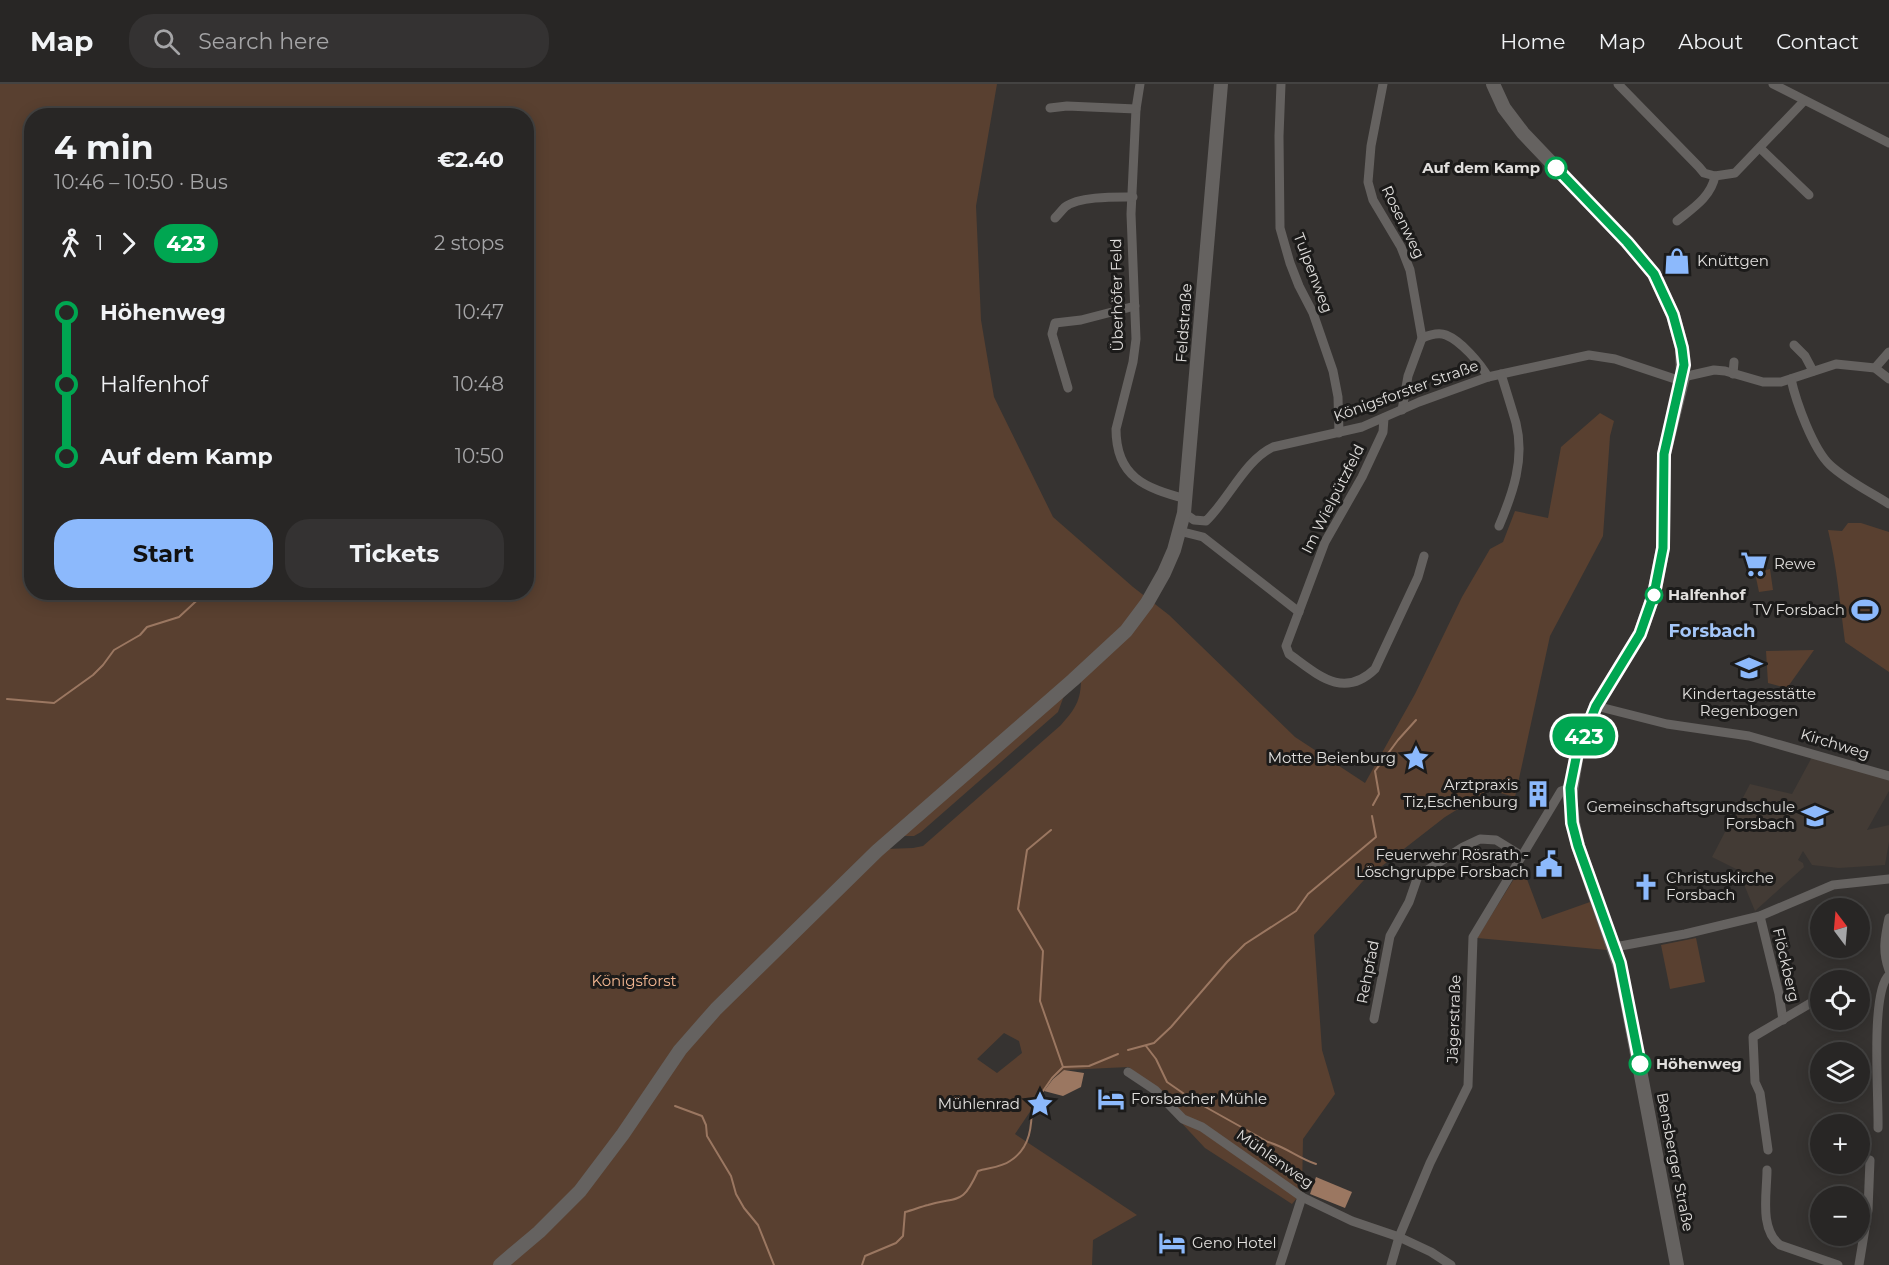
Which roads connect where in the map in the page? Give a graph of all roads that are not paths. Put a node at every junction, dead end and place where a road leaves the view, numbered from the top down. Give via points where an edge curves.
1 (1140, 84) edge
2 (1221, 84) edge
3 (1281, 84) edge
4 (1383, 84) edge
5 (1493, 84) edge
6 (1618, 84) edge
7 (1773, 84) edge
8 (1804, 101) junction
9 (1050, 108) dead end
10 (1136, 109) junction
11 (1889, 142) edge
12 (1760, 148) junction
13 (1716, 176) junction
14 (1809, 195) dead end
15 (1133, 197) junction
16 (1055, 218) dead end
17 (1677, 221) dead end
18 (1135, 306) junction
19 (1422, 338) junction
20 (1794, 345) dead end
21 (1889, 352) edge
22 (1734, 362) dead end
23 (1875, 368) junction
24 (1813, 371) junction
25 (1501, 374) junction
26 (1733, 374) junction
27 (1488, 377) junction
28 (1682, 379) junction
29 (1889, 379) edge
30 (1791, 380) junction
31 (1068, 388) dead end
32 (1402, 410) junction
33 (1384, 418) junction
34 (1339, 433) junction
35 (1186, 499) junction
36 (1889, 504) edge
37 (1184, 513) junction
38 (1206, 521) junction
39 (1499, 526) dead end
40 (1179, 531) junction
41 (1203, 537) junction
42 (1424, 556) dead end
43 (1299, 612) junction
44 (1596, 706) junction
45 (1889, 776) edge
46 (1570, 788) junction
47 (1522, 856) junction
48 (1889, 879) edge
49 (1760, 916) junction
50 (1889, 918) edge
51 (1615, 947) junction
52 (1889, 970) edge
53 (1889, 975) edge
54 (1810, 1004) edge
55 (1374, 1019) dead end
56 (1784, 1020) junction
57 (1128, 1072) dead end
58 (1878, 1128) dead end
59 (1768, 1150) dead end
60 (1767, 1170) dead end
61 (1858, 1176) dead end
62 (1870, 1176) joint
63 (1302, 1197) junction
64 (1399, 1237) junction
65 (500, 1265) edge
66 (1280, 1265) edge
67 (1391, 1265) edge
68 (1451, 1265) edge
69 (1677, 1265) edge
70 (1838, 1265) edge
71 (1859, 1265) edge

1 - 10 street, Überhöfer Feld
2 - 35 main road, Feldstraße
3 - 34 street, Tulpenweg via 1280,228 1333,371
4 - 19 street, Rosenweg via 1368,182 1373,200 1410,270
5 - 28 main road, Bensberger Straße via 1504,108 1523,133 1654,274 1678,331 1684,365
6 - 13 street via 1704,173
7 - 8 street
8 - 11 street
8 - 12 street
9 - 10 street
10 - 15 street, Überhöfer Feld
12 - 13 street via 1735,173
12 - 14 street
13 - 17 street via 1707,196
15 - 16 street via 1083,201 1067,206
15 - 18 street, Überhöfer Feld
18 - 31 street via 1055,323 1052,334
18 - 35 street, Überhöfer Feld via 1136,339 1116,429 1118,449 1125,466 1139,482
19 - 27 street via 1446,335 1478,361
19 - 32 street via 1408,376
20 - 24 street
21 - 23 street
22 - 26 street
23 - 24 street via 1836,364
23 - 29 street
24 - 30 street
25 - 27 street, Königsforster Straße
25 - 28 street, Königsforster Straße via 1589,355
25 - 39 street via 1520,449 1511,498
26 - 28 street via 1714,370
26 - 30 street via 1763,382
27 - 32 street, Königsforster Straße
28 - 44 main road, Bensberger Straße via 1664,454 1663,548 1654,594 1640,634
30 - 36 street via 1822,456 1832,467
32 - 33 street, Königsforster Straße
33 - 34 street, Königsforster Straße
33 - 43 street, Im Wielpützfeld via 1383,432 1325,542
34 - 38 street, Königsforster Straße via 1281,444 1265,451
35 - 37 main road, Feldstraße
37 - 38 street via 1194,520
37 - 40 main road, Feldstraße
38 - 41 street, Königsforster Straße
40 - 41 street
40 - 65 main road, Feldstraße via 1169,563 1142,611 1114,643 877,851 716,1009 680,1050 580,1191
41 - 43 street
42 - 43 street, Im Wielpützfeld via 1375,669 1360,681 1331,682 1289,654 1286,646
44 - 45 street, Kirchweg via 1667,724 1749,736
44 - 46 main road, Bensberger Straße via 1577,753
46 - 47 street, Jägerstraße via 1561,791
46 - 51 main road, Bensberger Straße via 1578,846
47 - 55 street, Rehpfad via 1496,840 1480,839 1418,876 1390,936
47 - 64 street, Jägerstraße via 1473,937 1468,1086
48 - 49 street via 1833,885
49 - 51 street
49 - 56 street, Flöckberg
50 - 52 street via 1884,940
51 - 69 main road, Bensberger Straße
53 - 58 street via 1882,986 1878,1022
54 - 56 street, Flöckberg
56 - 59 street, Flöckberg via 1753,1037 1755,1082 1764,1113
57 - 63 street, Mühlenweg via 1155,1090 1183,1119 1202,1127
60 - 70 street via 1767,1219 1774,1240
61 - 62 street
62 - 71 street
63 - 64 street, Mühlenweg via 1352,1221
63 - 66 street
64 - 67 street, Jägerstraße
64 - 68 street, Mühlenweg

